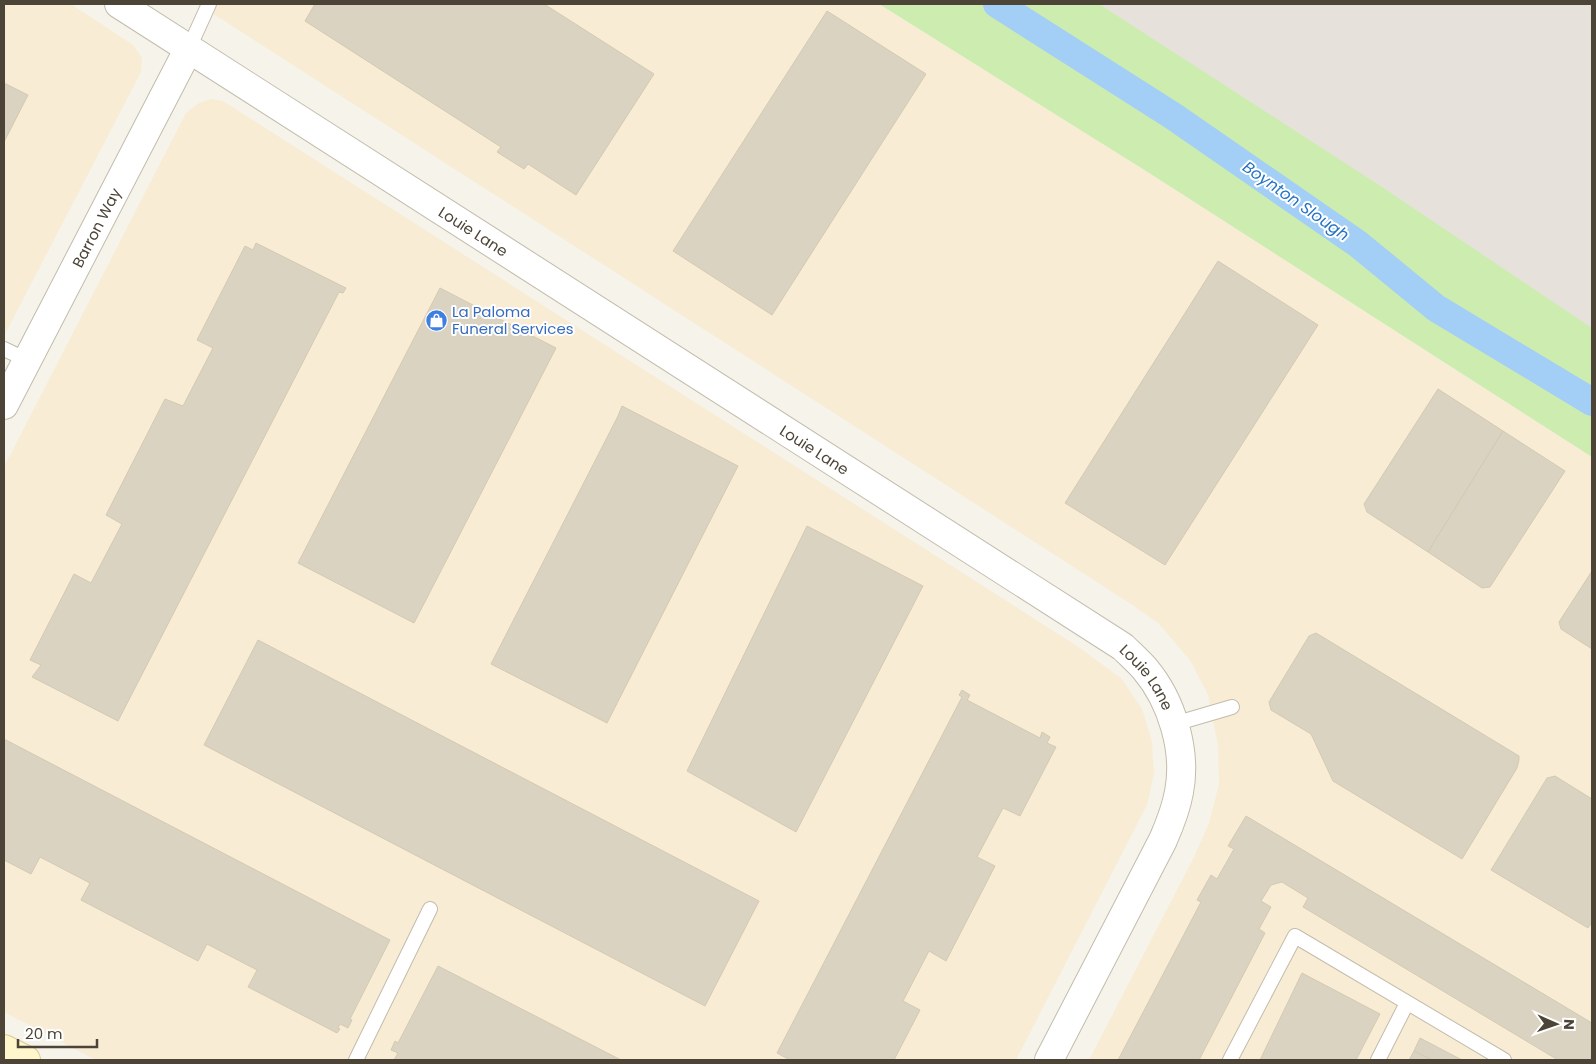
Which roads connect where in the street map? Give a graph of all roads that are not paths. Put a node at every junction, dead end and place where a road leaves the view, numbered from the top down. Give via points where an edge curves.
1 (119, 4) edge
2 (209, 4) edge
3 (189, 48) junction
4 (16, 355) edge
5 (4, 406) edge
6 (1232, 707) dead end
7 (1174, 724) junction
8 (430, 908) dead end
9 (1408, 1003) junction
10 (4, 1049) edge
11 (26, 1060) edge
12 (356, 1060) edge
13 (1049, 1060) edge
14 (1230, 1060) edge
15 (1378, 1060) edge
16 (1504, 1060) edge

1 - 3 street, Louie Lane
2 - 3 lane
3 - 4 street, Barron Way
3 - 7 street, Louie Lane via 1123,647 1146,670 1163,696
4 - 5 street, Barron Way
6 - 7 lane
7 - 13 street, Louie Lane via 1180,759 1179,790 1172,820
8 - 12 lane
9 - 14 lane via 1295,936
9 - 15 lane
9 - 16 lane
10 - 11 main road

